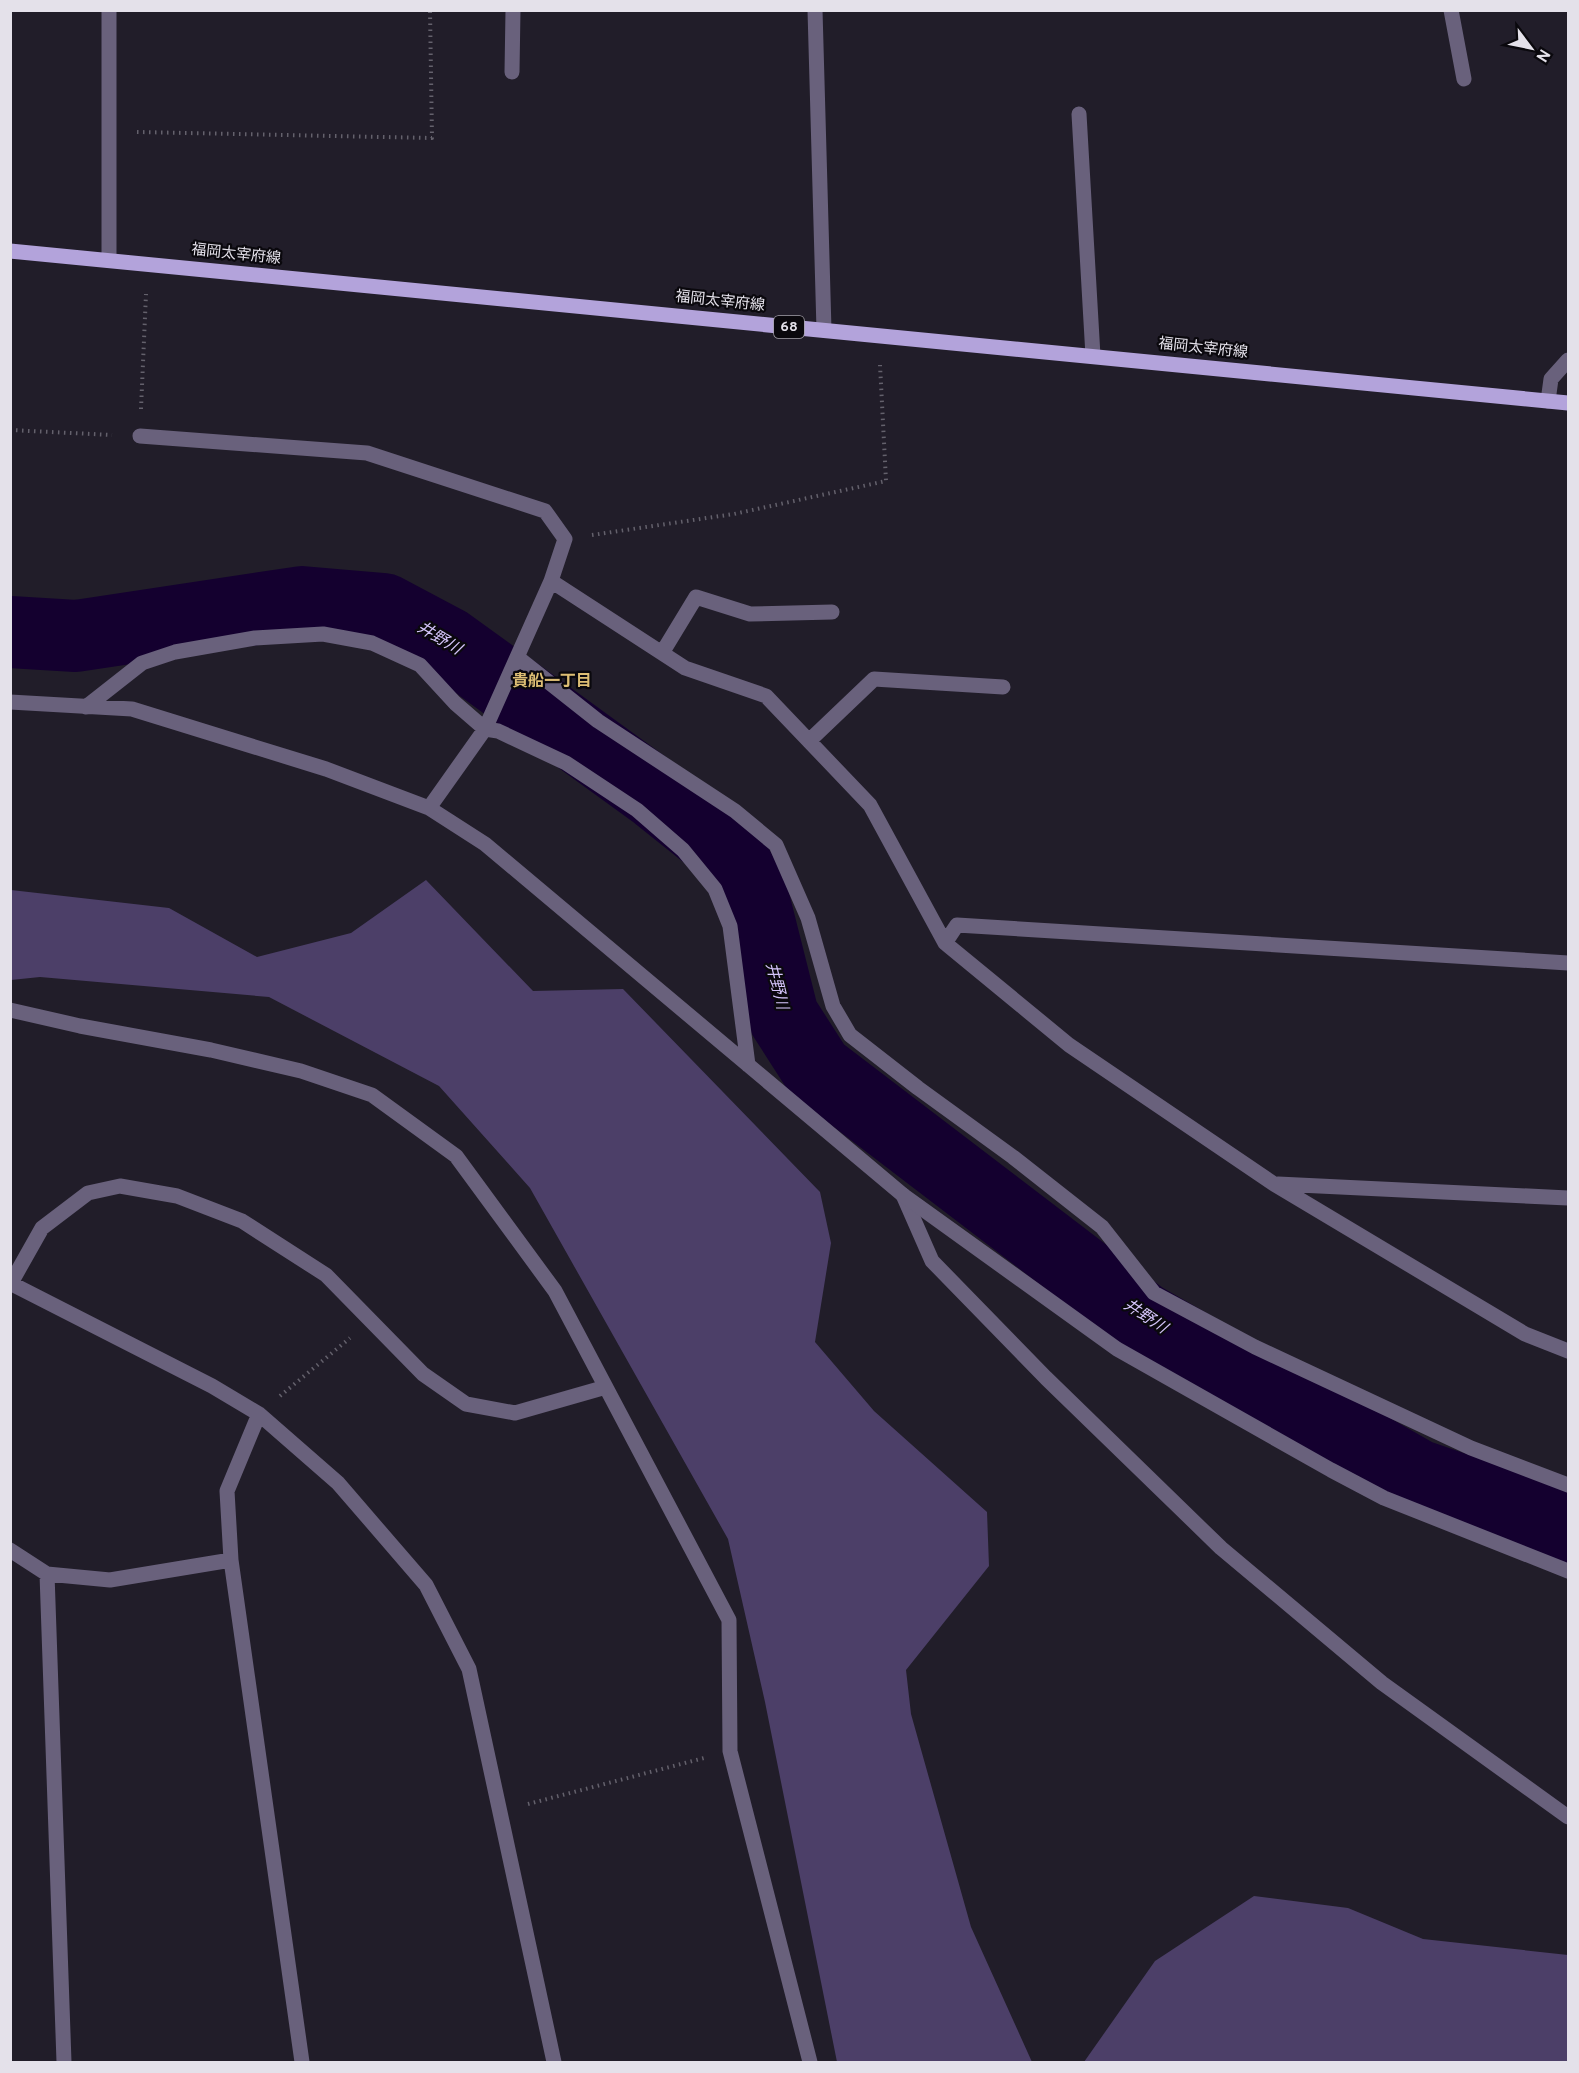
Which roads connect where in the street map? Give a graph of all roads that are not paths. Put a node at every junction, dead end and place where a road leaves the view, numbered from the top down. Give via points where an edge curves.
1 (109, 10) edge
2 (513, 10) edge
3 (815, 10) edge
4 (1452, 10) edge
5 (512, 72) dead end
6 (1464, 79) dead end
7 (1079, 114) dead end
8 (10, 251) edge
9 (109, 261) junction
10 (824, 330) junction
11 (1093, 356) junction
12 (1569, 360) edge
13 (1548, 400) junction
14 (1569, 402) edge
15 (140, 436) road end
16 (551, 580) junction
17 (832, 612) dead end
18 (662, 653) junction
19 (517, 657) junction
20 (1004, 687) dead end
21 (10, 702) edge
22 (86, 706) junction
23 (485, 729) junction
24 (809, 741) junction
25 (429, 808) junction
26 (945, 943) junction
27 (1569, 963) edge
28 (10, 1010) edge
29 (748, 1065) junction
30 (1274, 1184) junction
31 (903, 1195) junction
32 (1569, 1198) edge
33 (11, 1283) edge
34 (1569, 1351) edge
35 (606, 1387) junction
36 (259, 1414) junction
37 (1569, 1485) edge
38 (10, 1550) edge
39 (231, 1560) junction
40 (1569, 1570) edge
41 (48, 1574) junction
42 (1569, 1817) edge
43 (64, 2062) edge
44 (302, 2062) edge
45 (554, 2062) edge
46 (810, 2062) edge

1 - 9 street
2 - 5 street
3 - 10 street
4 - 6 street
7 - 11 street
8 - 9 main road, 福岡太宰府線 / 68
9 - 10 main road, 福岡太宰府線 / 68
10 - 11 main road, 福岡太宰府線 / 68
11 - 13 main road, 福岡太宰府線 / 68
12 - 13 street via 1551,380
13 - 14 main road, 福岡太宰府線 / 68
15 - 16 street via 367,453 545,511 564,538
16 - 18 street
16 - 19 street
17 - 18 street via 750,614 696,597
18 - 24 street via 685,668 766,696
19 - 23 street
19 - 37 street via 598,721 735,811 776,845 808,918 833,1006 850,1035 1102,1227 1154,1293 1255,1347 1471,1448
20 - 24 street via 874,679
21 - 22 street
22 - 23 street via 142,663 175,652 255,638 324,634 372,644 420,665
22 - 25 street via 132,709 326,769
23 - 25 street
23 - 29 street via 498,731 566,763 637,810 683,850 715,889 730,926
24 - 26 street via 870,805
25 - 29 street via 485,844
26 - 27 street via 957,925
26 - 30 street via 1069,1045
28 - 35 street via 301,1071 372,1095 456,1156 555,1291
29 - 31 street
30 - 32 street
30 - 34 street via 1525,1334
31 - 40 street via 1117,1349 1321,1464 1384,1498
31 - 42 street via 932,1261 1221,1548 1383,1683
33 - 35 street via 42,1228 88,1193 120,1186 177,1196 242,1221 326,1275 423,1374 466,1404 515,1413
33 - 36 street
35 - 46 street via 729,1620 730,1751
36 - 39 street via 227,1491
36 - 45 street via 338,1483 426,1584 469,1669
38 - 41 street
39 - 41 street via 111,1580
39 - 44 street
41 - 43 street

